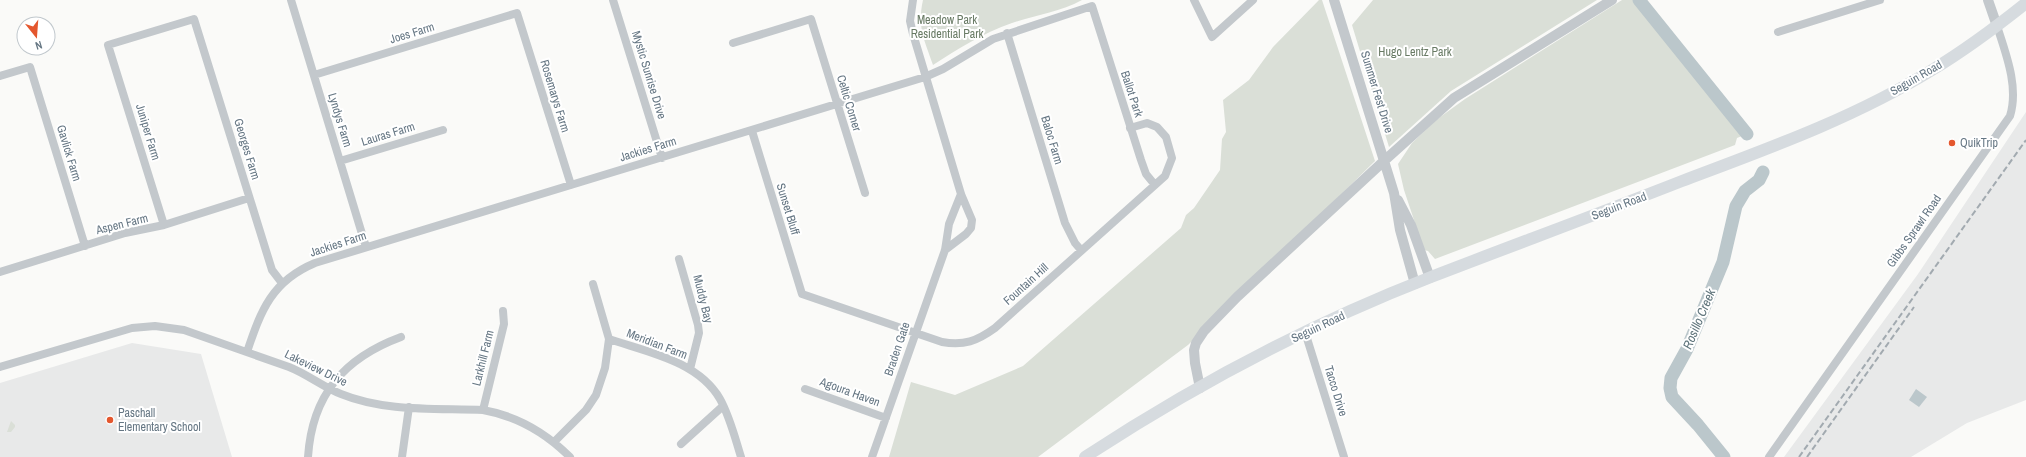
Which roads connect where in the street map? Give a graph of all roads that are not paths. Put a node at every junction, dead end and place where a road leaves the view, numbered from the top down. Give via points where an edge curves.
1 (291, 0) edge
2 (613, 0) edge
3 (913, 0) edge
4 (1194, 0) edge
5 (1253, 0) edge
6 (1334, 0) edge
7 (1612, 0) edge
8 (1880, 0) edge
9 (1988, 0) edge
10 (2026, 3) edge
11 (1092, 6) joint
12 (517, 13) joint
13 (194, 19) joint
14 (1997, 26) junction
15 (1778, 32) dead end
16 (1007, 33) junction
17 (733, 43) dead end
18 (314, 75) junction
19 (0, 76) edge
20 (925, 77) junction
21 (837, 104) junction
22 (1130, 128) junction
23 (443, 130) dead end
24 (752, 130) junction
25 (662, 158) junction
26 (1384, 160) junction
27 (340, 161) junction
28 (571, 185) junction
29 (1155, 186) junction
30 (864, 193) dead end
31 (1394, 193) junction
32 (961, 194) junction
33 (249, 198) junction
34 (164, 225) junction
35 (85, 246) junction
36 (366, 247) junction
37 (945, 250) junction
38 (1080, 250) junction
39 (679, 259) dead end
40 (0, 272) edge
41 (1430, 278) junction
42 (282, 283) junction
43 (593, 284) dead end
44 (1415, 284) junction
45 (802, 294) joint
46 (503, 311) dead end
47 (916, 332) junction
48 (1305, 332) junction
49 (401, 337) dead end
50 (609, 339) junction
51 (247, 352) junction
52 (0, 367) edge
53 (690, 370) junction
54 (1200, 388) junction
55 (330, 389) junction
56 (805, 389) dead end
57 (723, 406) junction
58 (409, 407) junction
59 (483, 410) junction
60 (886, 418) junction
61 (554, 442) junction
62 (681, 444) dead end
63 (308, 457) edge
64 (402, 457) edge
65 (570, 457) edge
66 (741, 457) edge
67 (872, 457) edge
68 (1086, 457) edge
69 (1344, 457) edge
70 (1769, 457) edge

1 - 18 street, Lyndys Farm
2 - 25 street, Mystic Sunrise Drive
3 - 20 street via 910,21
4 - 5 street via 1212,36
6 - 26 street, Summer Fest Drive
7 - 26 street via 1464,91
8 - 15 street
9 - 14 street, Gibbs Sprawl Road
10 - 14 main road, Seguin Road
11 - 16 street, Jackies Farm
11 - 22 street, Ballot Park
12 - 18 street, Joes Farm
12 - 28 street, Rosemarys Farm
13 - 33 street, Georges Farm
13 - 34 street, Juniper Farm via 108,45
14 - 41 main road, Seguin Road via 1930,71 1828,123
14 - 70 street, Gibbs Sprawl Road via 2011,79 2013,105 2010,116
16 - 20 street, Jackies Farm
16 - 38 street, Baloc Farm via 1065,223
17 - 21 street, Celtic Corner via 811,19
18 - 27 street, Lyndys Farm
19 - 35 street, Gavlick Farm via 30,67
20 - 21 street, Jackies Farm
20 - 32 street
21 - 24 street, Jackies Farm
21 - 30 street, Celtic Corner
22 - 29 street, Ballot Park via 1146,174
22 - 29 street, Fountain Hill via 1147,123 1157,127 1166,137 1172,158 1165,176
23 - 27 street, Lauras Farm
24 - 25 street, Jackies Farm
24 - 45 street, Sunset Bluff
25 - 28 street, Jackies Farm
26 - 31 street, Summer Fest Drive
26 - 54 street via 1204,330 1194,350
27 - 36 street, Lyndys Farm
28 - 36 street, Jackies Farm
29 - 38 street, Fountain Hill
31 - 41 street, Summer Fest Drive via 1411,225
31 - 44 street, Summer Fest Drive via 1400,230
32 - 37 street, Braden Gate via 949,224
32 - 37 street via 972,220 971,228
33 - 34 street, Aspen Farm
33 - 42 street, Georges Farm via 272,270
34 - 35 street, Aspen Farm via 125,233
35 - 40 street, Aspen Farm
36 - 42 street, Jackies Farm via 311,264
37 - 47 street, Braden Gate
38 - 47 street, Fountain Hill via 983,337 963,344 953,344
39 - 53 street, Muddy Bay via 699,333
41 - 44 main road, Seguin Road
42 - 51 street, Jackies Farm via 259,316
43 - 50 street
44 - 48 main road, Seguin Road
45 - 47 street, Fountain Hill
46 - 59 street, Larkhill Farm via 504,324
47 - 60 street, Braden Gate
48 - 54 main road, Seguin Road
48 - 69 street, Tacco Drive
49 - 55 street via 363,355 343,371
50 - 53 street, Meridian Farm
50 - 61 street via 605,368 596,395 578,419
51 - 52 street, Lakeview Drive via 184,330 142,326
51 - 55 street, Lakeview Drive via 303,372
53 - 57 street, Meridian Farm via 711,388
54 - 68 main road, Seguin Road via 1143,420
55 - 58 street, Lakeview Drive via 369,403
55 - 63 street via 316,414
56 - 60 street, Agoura Haven
57 - 62 street
57 - 66 street, Meridian Farm
58 - 59 street, Lakeview Drive
58 - 64 street
59 - 61 street, Lakeview Drive via 523,422
60 - 67 street, Braden Gate
61 - 65 street, Lakeview Drive

